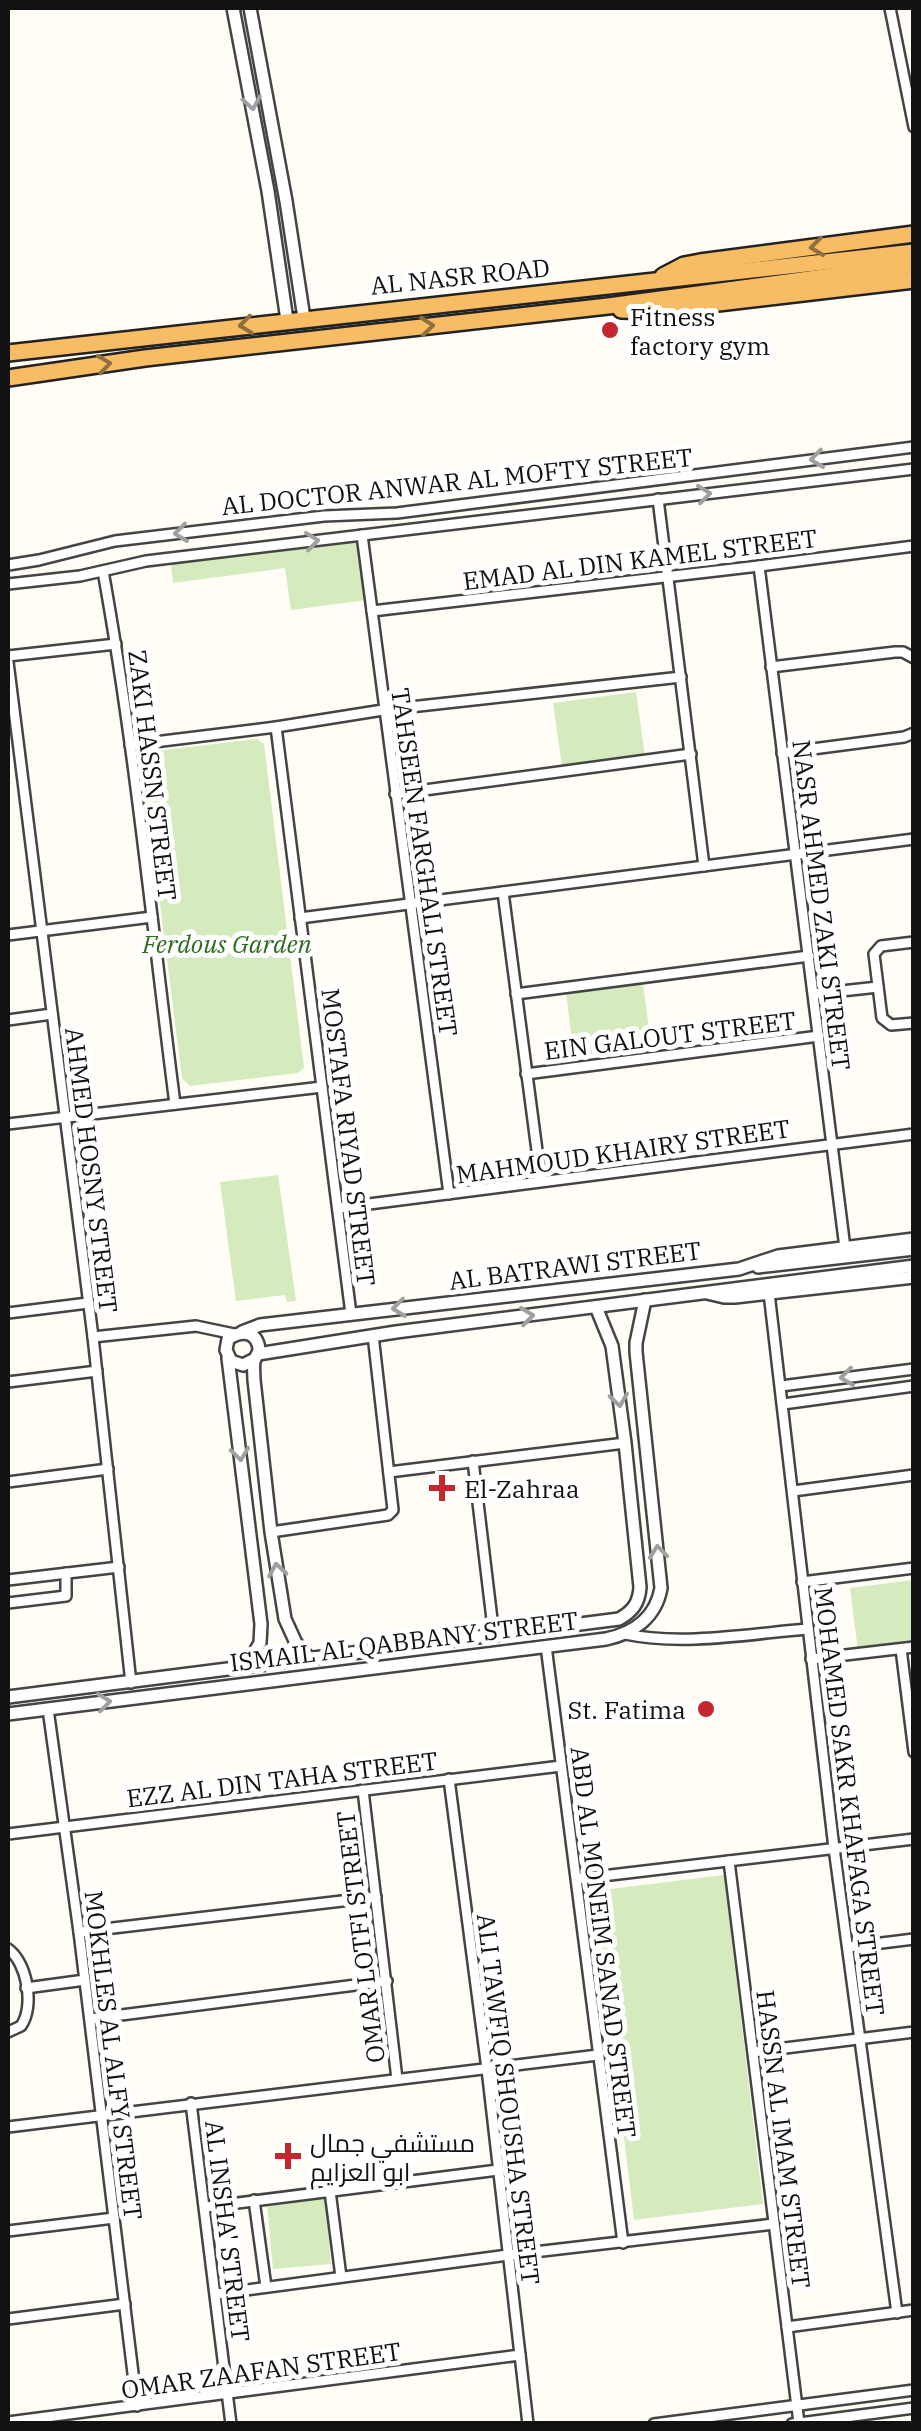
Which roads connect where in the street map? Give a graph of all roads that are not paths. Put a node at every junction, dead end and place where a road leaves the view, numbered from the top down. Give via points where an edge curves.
1 (233, 8) edge
2 (250, 8) edge
3 (890, 8) edge
4 (257, 38) junction
5 (240, 41) junction
6 (914, 126) edge
7 (289, 224) junction
8 (274, 226) junction
9 (914, 234) edge
10 (914, 252) edge
11 (914, 265) edge
12 (914, 280) edge
13 (656, 281) junction
14 (608, 306) junction
15 (304, 318) junction
16 (287, 320) junction
17 (8, 353) edge
18 (8, 378) edge
19 (914, 447) edge
20 (786, 463) junction
21 (763, 466) junction
22 (914, 468) edge
23 (788, 484) junction
24 (763, 487) junction
25 (658, 499) junction
26 (362, 535) junction
27 (914, 546) edge
28 (8, 564) edge
29 (760, 566) junction
30 (103, 572) junction
31 (668, 576) junction
32 (8, 584) edge
33 (372, 610) junction
34 (116, 644) junction
35 (914, 658) edge
36 (8, 659) edge
37 (771, 667) junction
38 (681, 677) junction
39 (383, 710) junction
40 (276, 726) junction
41 (914, 732) edge
42 (130, 744) junction
43 (782, 753) junction
44 (691, 754) junction
45 (396, 794) junction
46 (914, 839) edge
47 (796, 854) junction
48 (704, 866) junction
49 (503, 892) junction
50 (410, 904) junction
51 (152, 917) junction
52 (300, 918) junction
53 (41, 931) junction
54 (8, 934) edge
55 (914, 942) edge
56 (809, 956) junction
57 (878, 987) junction
58 (516, 994) junction
59 (814, 994) junction
60 (52, 1014) junction
61 (8, 1020) edge
62 (914, 1023) edge
63 (819, 1036) junction
64 (526, 1074) junction
65 (322, 1086) junction
66 (174, 1104) junction
67 (65, 1118) junction
68 (8, 1124) edge
69 (914, 1134) edge
70 (833, 1144) junction
71 (541, 1182) junction
72 (449, 1194) junction
73 (338, 1208) junction
74 (914, 1240) edge
75 (845, 1248) junction
76 (914, 1250) edge
77 (914, 1266) edge
78 (739, 1268) junction
79 (914, 1277) edge
80 (704, 1291) junction
81 (768, 1293) junction
82 (645, 1300) junction
83 (88, 1302) junction
84 (596, 1306) junction
85 (8, 1313) edge
86 (352, 1314) junction
87 (238, 1333) junction
88 (374, 1335) junction
89 (92, 1337) junction
90 (636, 1344) junction
91 (612, 1346) junction
92 (256, 1356) junction
93 (228, 1358) junction
94 (914, 1368) edge
95 (96, 1371) junction
96 (8, 1382) edge
97 (781, 1386) junction
98 (914, 1386) edge
99 (783, 1404) junction
100 (625, 1442) junction
101 (472, 1461) junction
102 (108, 1469) junction
103 (389, 1472) junction
104 (914, 1475) edge
105 (8, 1482) edge
106 (793, 1490) junction
107 (271, 1532) junction
108 (119, 1566) junction
109 (914, 1568) edge
110 (66, 1572) junction
111 (8, 1580) edge
112 (802, 1582) junction
113 (8, 1603) edge
114 (274, 1626) junction
115 (807, 1629) junction
116 (624, 1634) junction
117 (494, 1636) junction
118 (466, 1639) junction
119 (546, 1646) junction
120 (914, 1647) edge
121 (901, 1649) junction
122 (468, 1656) junction
123 (310, 1659) junction
124 (811, 1659) junction
125 (246, 1667) junction
126 (131, 1683) junction
127 (8, 1697) edge
128 (48, 1709) junction
129 (8, 1714) edge
130 (913, 1749) edge
131 (561, 1766) junction
132 (448, 1779) junction
133 (363, 1790) junction
134 (65, 1826) junction
135 (8, 1834) edge
136 (914, 1838) edge
137 (834, 1848) junction
138 (728, 1861) junction
139 (577, 1879) junction
140 (376, 1897) junction
141 (79, 1932) junction
142 (914, 1939) edge
143 (849, 1947) junction
144 (8, 1949) edge
145 (85, 1980) junction
146 (386, 1981) junction
147 (26, 1988) junction
148 (90, 2018) junction
149 (8, 2032) edge
150 (914, 2032) edge
151 (860, 2039) junction
152 (752, 2052) junction
153 (598, 2055) junction
154 (487, 2068) junction
155 (397, 2080) junction
156 (191, 2104) junction
157 (102, 2114) junction
158 (8, 2127) edge
159 (498, 2170) junction
160 (330, 2191) junction
161 (254, 2200) junction
162 (206, 2207) junction
163 (114, 2218) junction
164 (774, 2224) junction
165 (8, 2232) edge
166 (623, 2243) junction
167 (508, 2256) junction
168 (342, 2277) junction
169 (266, 2287) junction
170 (217, 2294) junction
171 (125, 2304) junction
172 (914, 2310) edge
173 (898, 2312) junction
174 (8, 2320) edge
175 (787, 2327) junction
176 (520, 2355) junction
177 (914, 2390) edge
178 (228, 2395) junction
179 (797, 2405) junction
180 (137, 2406) junction
181 (914, 2408) edge
182 (8, 2422) edge
183 (795, 2423) edge
184 (231, 2424) edge
185 (528, 2424) edge
186 (654, 2424) edge

1 - 5 street
2 - 4 street
3 - 6 street
4 - 5 street
4 - 7 street
5 -> 8 street
7 - 8 street
7 - 15 street
8 - 16 street
9 -> 13 highway, AL NASR ROAD via 700,262
10 - 13 highway
11 - 14 highway
12 - 14 highway, AL NASR ROAD via 650,311
13 - 15 highway, AL NASR ROAD
18 -> 14 highway, AL NASR ROAD
15 - 16 highway, AL NASR ROAD
16 -> 17 highway, AL NASR ROAD
19 -> 20 street, AL DOCTOR ANWAR AL MOFTY STREET
20 - 21 street, AL DOCTOR ANWAR AL MOFTY STREET
20 - 23 street via 782,474
21 - 24 street
21 -> 28 street, AL DOCTOR ANWAR AL MOFTY STREET via 115,541
22 - 23 street, AL DOCTOR ANWAR AL MOFTY STREET
23 - 24 street, AL DOCTOR ANWAR AL MOFTY STREET
25 -> 24 street, AL DOCTOR ANWAR AL MOFTY STREET
25 - 26 street, AL DOCTOR ANWAR AL MOFTY STREET
25 - 31 street
30 -> 26 street, AL DOCTOR ANWAR AL MOFTY STREET
26 - 33 street, TAHSEEN FARGHALI STREET
27 - 29 street, EMAD AL DIN KAMEL STREET
29 - 31 street, EMAD AL DIN KAMEL STREET
29 - 37 street, NASR AHMED ZAKI STREET
30 - 32 street, AL DOCTOR ANWAR AL MOFTY STREET
30 - 34 street, ZAKI HASSN STREET
31 - 33 street, EMAD AL DIN KAMEL STREET
31 - 38 street
33 - 39 street, TAHSEEN FARGHALI STREET
34 - 36 street
34 - 42 street, ZAKI HASSN STREET
35 - 37 street via 887,652
36 - 53 street, AHMED HOSNY STREET
37 - 43 street, NASR AHMED ZAKI STREET
38 - 39 street
38 - 44 street
39 - 40 street
39 - 45 street, TAHSEEN FARGHALI STREET
40 - 42 street
40 - 52 street, MOSTAFA RIYAD STREET
41 - 43 street
42 - 51 street, ZAKI HASSN STREET
43 - 47 street, NASR AHMED ZAKI STREET
44 - 45 street
44 - 48 street
45 - 50 street, TAHSEEN FARGHALI STREET
46 - 47 street
47 - 48 street
47 - 56 street, NASR AHMED ZAKI STREET
48 - 49 street
49 - 50 street
49 - 58 street
50 - 52 street
50 - 72 street, TAHSEEN FARGHALI STREET
51 - 53 street
51 - 66 street, ZAKI HASSN STREET
52 - 65 street, MOSTAFA RIYAD STREET
53 - 54 street
53 - 60 street, AHMED HOSNY STREET
55 - 57 street via 877,948
56 - 58 street
56 - 59 street, NASR AHMED ZAKI STREET
57 - 59 street
57 - 62 street via 886,1023
58 - 64 street
59 - 63 street, NASR AHMED ZAKI STREET
60 - 61 street
60 - 67 street, AHMED HOSNY STREET
63 - 64 street, EIN GALOUT STREET
63 - 70 street, NASR AHMED ZAKI STREET
64 - 71 street
65 - 66 street
65 - 73 street, MOSTAFA RIYAD STREET
66 - 67 street
67 - 68 street
67 - 83 street, AHMED HOSNY STREET
69 - 70 street, MAHMOUD KHAIRY STREET
70 - 71 street, MAHMOUD KHAIRY STREET
70 - 75 street, NASR AHMED ZAKI STREET
71 - 72 street, MAHMOUD KHAIRY STREET
72 - 73 street, MAHMOUD KHAIRY STREET
73 - 86 street, MOSTAFA RIYAD STREET
74 - 75 street, AL BATRAWI STREET
75 - 78 street, AL BATRAWI STREET
76 - 78 street
77 - 80 street
78 -> 86 street, AL BATRAWI STREET
79 - 81 street, AL BATRAWI STREET
80 - 81 street, AL BATRAWI STREET via 724,1298
80 - 82 street, AL BATRAWI STREET
81 - 97 street, MOHAMED SAKR KHAFAGA STREET
82 - 84 street, AL BATRAWI STREET
82 - 90 street
83 - 85 street
83 - 89 street, AHMED HOSNY STREET
88 -> 84 street, AL BATRAWI STREET
84 - 91 street
86 - 87 street, AL BATRAWI STREET via 260,1324
87 - 89 street, AL BATRAWI STREET via 196,1326
87 - 92 street via 254,1338
87 - 93 street via 226,1342
88 - 92 street, AL BATRAWI STREET
88 - 103 street
89 - 95 street, AHMED HOSNY STREET
90 - 91 street via 623,1335
116 -> 90 street via 650,1616 661,1588
91 -> 100 street
92 - 93 street via 239,1365
92 - 107 street
93 -> 114 street
94 -> 97 street
95 - 96 street
95 - 102 street, AHMED HOSNY STREET
97 - 99 street, MOHAMED SAKR KHAFAGA STREET
98 - 99 street
99 - 106 street, MOHAMED SAKR KHAFAGA STREET
100 - 101 street
100 - 117 street, ISMAIL AL QABBANY STREET via 640,1587 635,1606 619,1619
101 - 103 street
101 - 117 street
102 - 105 street
102 - 108 street, AHMED HOSNY STREET
103 - 107 street via 388,1515
104 - 106 street
106 - 112 street, MOHAMED SAKR KHAFAGA STREET
114 -> 107 street
108 - 110 street
108 - 126 street, AHMED HOSNY STREET
109 - 112 street
110 - 111 street
110 - 113 street via 66,1596
112 - 115 street, MOHAMED SAKR KHAFAGA STREET
114 - 123 street
114 - 125 street
115 - 116 street, ISMAIL AL QABBANY STREET via 688,1638
115 - 124 street, MOHAMED SAKR KHAFAGA STREET
116 - 119 street, ISMAIL AL QABBANY STREET
117 - 118 street, ISMAIL AL QABBANY STREET
118 - 122 street
118 - 123 street, ISMAIL AL QABBANY STREET
119 - 122 street, ISMAIL AL QABBANY STREET
119 - 131 street, ABD AL MONEIM SANAD STREET
120 - 121 street
121 - 124 street
121 - 130 street
128 -> 122 street, ISMAIL AL QABBANY STREET
123 - 125 street, ISMAIL AL QABBANY STREET
124 - 137 street, MOHAMED SAKR KHAFAGA STREET
125 - 126 street, ISMAIL AL QABBANY STREET
126 - 127 street, ISMAIL AL QABBANY STREET
128 - 129 street, ISMAIL AL QABBANY STREET
128 - 134 street, MOKHLES AL ALFY STREET
131 - 132 street, EZZ AL DIN TAHA STREET
131 - 139 street, ABD AL MONEIM SANAD STREET
132 - 133 street, EZZ AL DIN TAHA STREET
132 - 154 street, ALI TAWFIQ SHOUSHA STREET
133 - 134 street, EZZ AL DIN TAHA STREET
133 - 140 street, OMAR LOTFI STREET
134 - 135 street, EZZ AL DIN TAHA STREET
134 - 141 street, MOKHLES AL ALFY STREET
136 - 137 street
137 - 138 street
137 - 143 street, MOHAMED SAKR KHAFAGA STREET
138 - 139 street
138 - 152 street, HASSN AL IMAM STREET
139 - 153 street, ABD AL MONEIM SANAD STREET
140 - 141 street
140 - 146 street, OMAR LOTFI STREET
141 - 145 street, MOKHLES AL ALFY STREET
142 - 143 street
143 - 151 street, MOHAMED SAKR KHAFAGA STREET
144 - 147 street via 21,1962
145 - 147 street
145 - 148 street, MOKHLES AL ALFY STREET
146 - 148 street
146 - 155 street, OMAR LOTFI STREET
147 - 149 street via 28,2016
148 - 157 street, MOKHLES AL ALFY STREET
150 - 151 street
151 - 152 street
151 - 173 street, MOHAMED SAKR KHAFAGA STREET
152 - 164 street, HASSN AL IMAM STREET
153 - 154 street
153 - 166 street, ABD AL MONEIM SANAD STREET
154 - 155 street
154 - 159 street, ALI TAWFIQ SHOUSHA STREET
155 - 156 street
156 - 157 street
156 - 162 street, AL INSHA' STREET
157 - 158 street
157 - 163 street, MOKHLES AL ALFY STREET
159 - 160 street
159 - 167 street, ALI TAWFIQ SHOUSHA STREET
160 - 161 street
160 - 168 street
161 - 162 street
161 - 169 street
162 - 170 street, AL INSHA' STREET
163 - 165 street
163 - 171 street, MOKHLES AL ALFY STREET
164 - 166 street
164 - 175 street, HASSN AL IMAM STREET
166 - 167 street
167 - 168 street
167 - 176 street, ALI TAWFIQ SHOUSHA STREET
168 - 169 street
169 - 170 street
170 - 178 street, AL INSHA' STREET
171 - 174 street
171 - 180 street, MOKHLES AL ALFY STREET
172 - 173 street
173 - 175 street
175 - 179 street, HASSN AL IMAM STREET
176 - 178 street, OMAR ZAAFAN STREET
176 - 185 street, ALI TAWFIQ SHOUSHA STREET
177 - 179 street
178 - 180 street, OMAR ZAAFAN STREET
178 - 184 street, AL INSHA' STREET
179 - 183 street, HASSN AL IMAM STREET
179 - 186 street
180 - 182 street, OMAR ZAAFAN STREET
181 - 183 street

